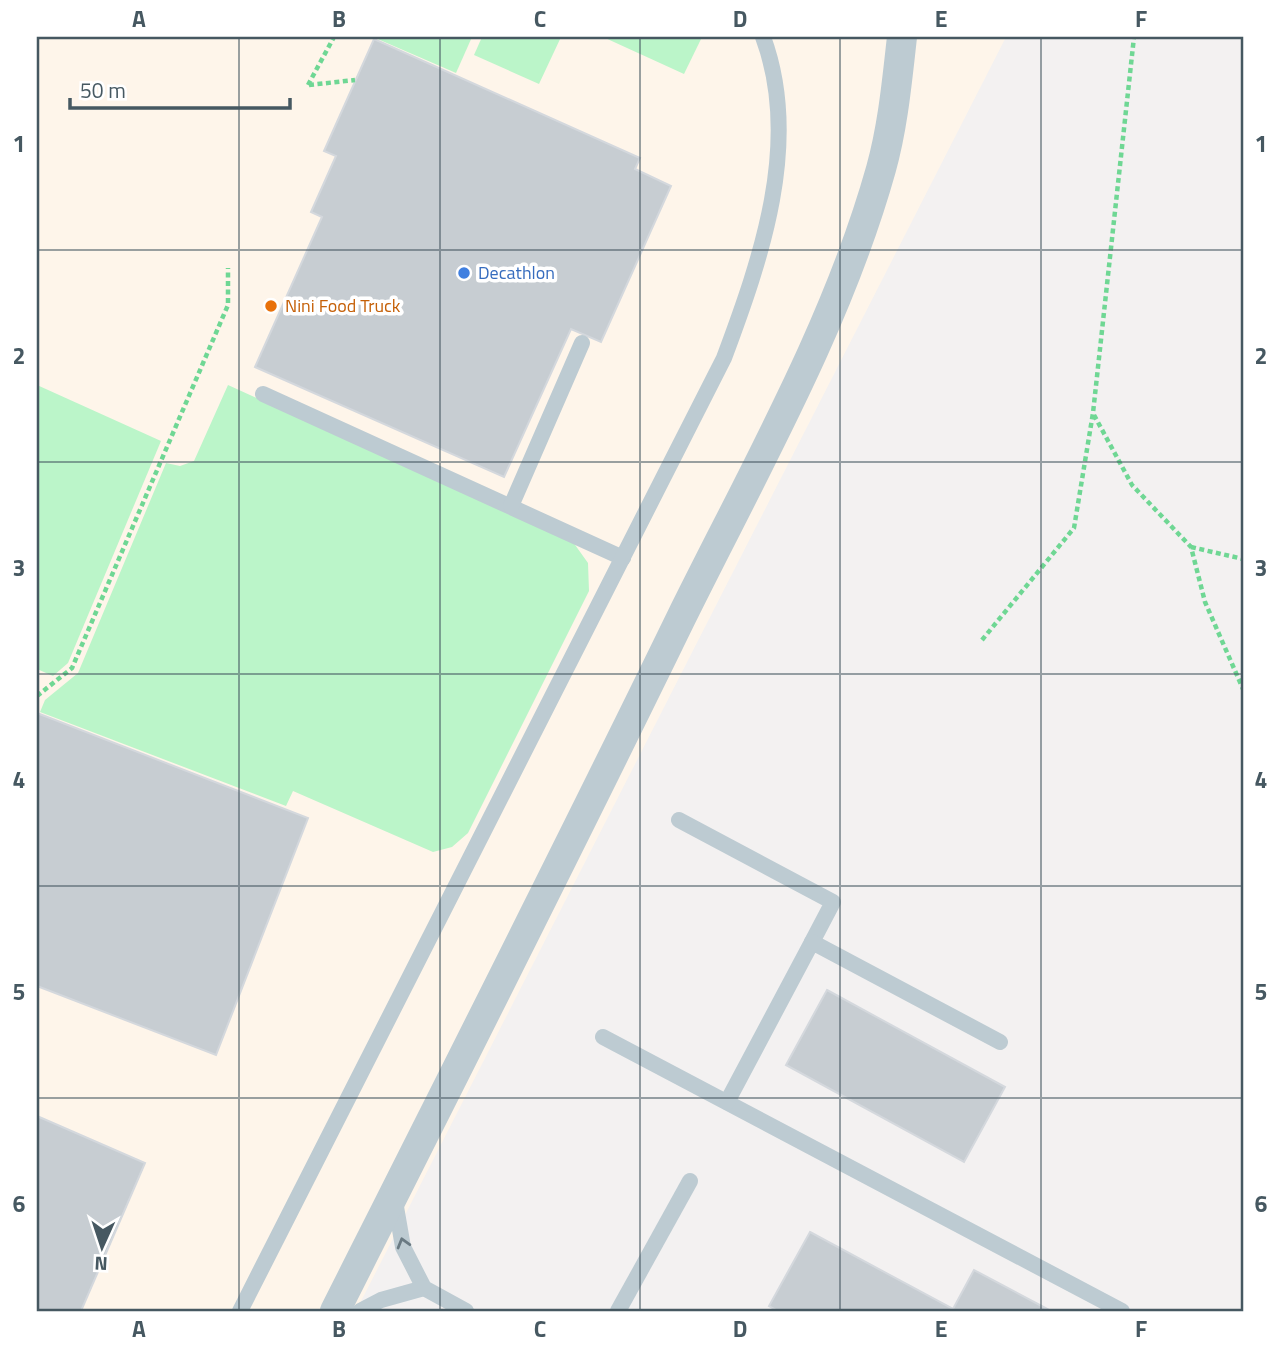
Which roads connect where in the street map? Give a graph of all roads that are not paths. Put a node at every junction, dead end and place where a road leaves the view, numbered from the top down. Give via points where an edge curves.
1 (763, 37) edge
2 (902, 37) edge
3 (582, 343) dead end
4 (263, 394) dead end
5 (511, 506) junction
6 (623, 558) junction
7 (680, 820) dead end
8 (812, 942) junction
9 (603, 1037) dead end
10 (1000, 1041) dead end
11 (727, 1102) junction
12 (690, 1181) dead end
13 (394, 1195) junction
14 (424, 1288) junction
15 (240, 1311) edge
16 (335, 1311) edge
17 (360, 1311) edge
18 (466, 1311) edge
19 (618, 1311) edge
20 (1122, 1311) edge

1 - 6 lane via 778,108 769,225 724,358
2 - 13 street via 881,165 865,219 812,351
3 - 5 lane
4 - 5 lane
5 - 6 lane
6 - 15 lane
7 - 8 lane via 833,902
8 - 10 lane
8 - 11 lane
9 - 11 lane
11 - 20 lane
12 - 19 lane
14 -> 13 lane via 403,1247
13 - 16 street
14 - 17 lane
14 - 18 lane

